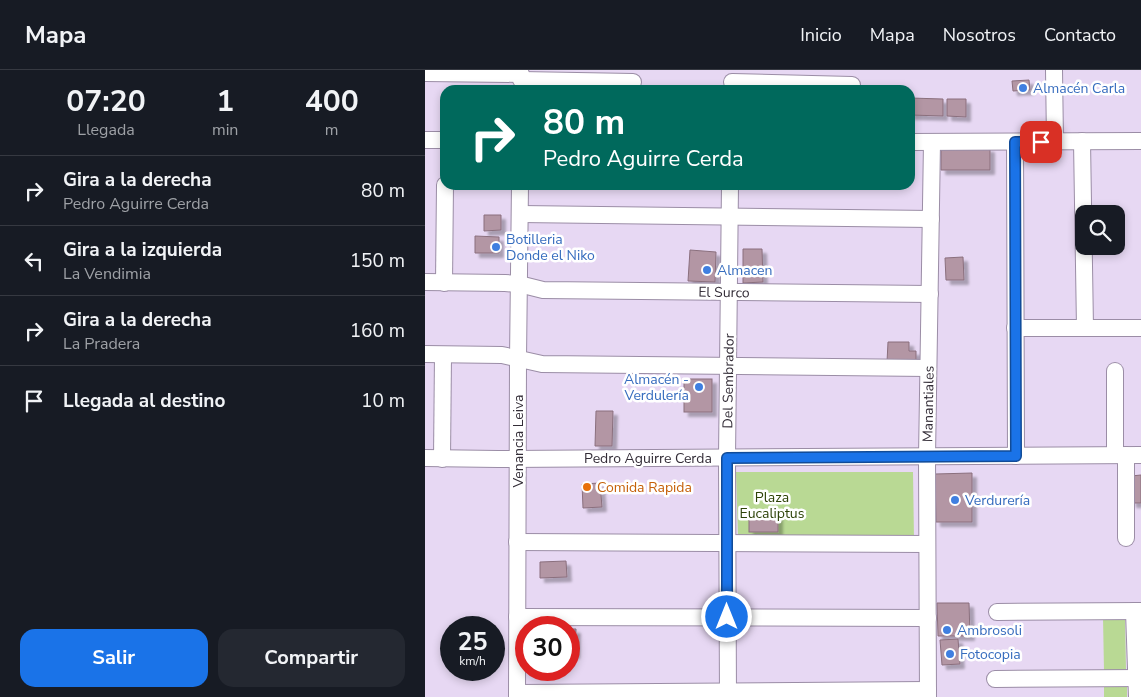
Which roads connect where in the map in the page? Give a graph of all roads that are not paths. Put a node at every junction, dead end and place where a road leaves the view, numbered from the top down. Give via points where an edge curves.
1 (1054, 70) edge
2 (425, 73) edge
3 (521, 78) edge
4 (732, 81) edge
5 (633, 82) dead end
6 (853, 85) dead end
7 (425, 140) edge
8 (440, 140) edge
9 (1082, 141) junction
10 (1141, 141) edge
11 (915, 142) edge
12 (931, 142) junction
13 (1015, 142) junction
14 (1055, 142) junction
15 (445, 190) edge
16 (520, 190) edge
17 (730, 190) edge
18 (520, 214) junction
19 (730, 217) junction
20 (931, 219) junction
21 (425, 282) edge
22 (444, 283) junction
23 (519, 284) junction
24 (729, 292) junction
25 (929, 294) junction
26 (1015, 328) junction
27 (1085, 328) junction
28 (1141, 328) edge
29 (425, 354) edge
30 (443, 354) junction
31 (518, 359) junction
32 (728, 366) junction
33 (928, 368) junction
34 (1115, 371) dead end
35 (1127, 455) edge
36 (1016, 456) junction
37 (927, 457) junction
38 (425, 458) edge
39 (727, 458) junction
40 (442, 459) junction
41 (518, 459) junction
42 (1126, 538) dead end
43 (517, 542) junction
44 (727, 543) junction
45 (927, 544) junction
46 (1138, 611) edge
47 (997, 612) dead end
48 (517, 616) edge
49 (580, 617) edge
50 (727, 617) junction
51 (927, 618) junction
52 (1139, 678) edge
53 (995, 679) dead end
54 (517, 681) edge
55 (728, 694) edge
56 (928, 694) edge
57 (517, 695) edge
58 (1137, 697) edge

1 - 14 street
2 - 3 street
3 - 5 street
4 - 6 street
7 - 8 street
9 - 10 street
9 - 14 street
9 - 27 street
11 - 12 street
12 - 13 street
12 - 20 street, Manantiales
13 - 14 street
13 - 26 street
15 - 22 street
16 - 18 street, Venancia Leiva
17 - 19 street, Del Sembrador
18 - 19 street
18 - 23 street, Venancia Leiva
19 - 20 street
19 - 24 street, Del Sembrador
20 - 25 street, Manantiales
21 - 22 street, El Surco
22 - 23 street, El Surco
23 - 24 street, El Surco via 543,290
23 - 31 street, Venancia Leiva
24 - 25 street, El Surco
24 - 32 street, Del Sembrador
25 - 33 street, Manantiales
26 - 27 street
26 - 36 street
27 - 28 street
29 - 30 street
30 - 31 street via 502,355
30 - 40 street
31 - 32 street via 542,364
31 - 41 street, Venancia Leiva
32 - 33 street
32 - 39 street, Del Sembrador
33 - 37 street, Manantiales
34 - 35 street
35 - 36 street, Pedro Aguirre Cerda
35 - 42 street
36 - 37 street, Pedro Aguirre Cerda
37 - 39 street, Pedro Aguirre Cerda
37 - 45 street, Manantiales
38 - 40 street, Pedro Aguirre Cerda
39 - 41 street, Pedro Aguirre Cerda
39 - 44 street, Del Sembrador
40 - 41 street, Pedro Aguirre Cerda
41 - 43 street, Venancia Leiva
43 - 44 street
43 - 48 street, Venancia Leiva
44 - 45 street
44 - 50 street, Del Sembrador
45 - 51 street, Manantiales
46 - 47 street
46 - 52 street
49 - 50 street
50 - 51 street
50 - 55 street, Del Sembrador
51 - 56 street, Manantiales
52 - 53 street
52 - 58 street
54 - 57 street, Venancia Leiva
55 - 56 street
55 - 57 street

